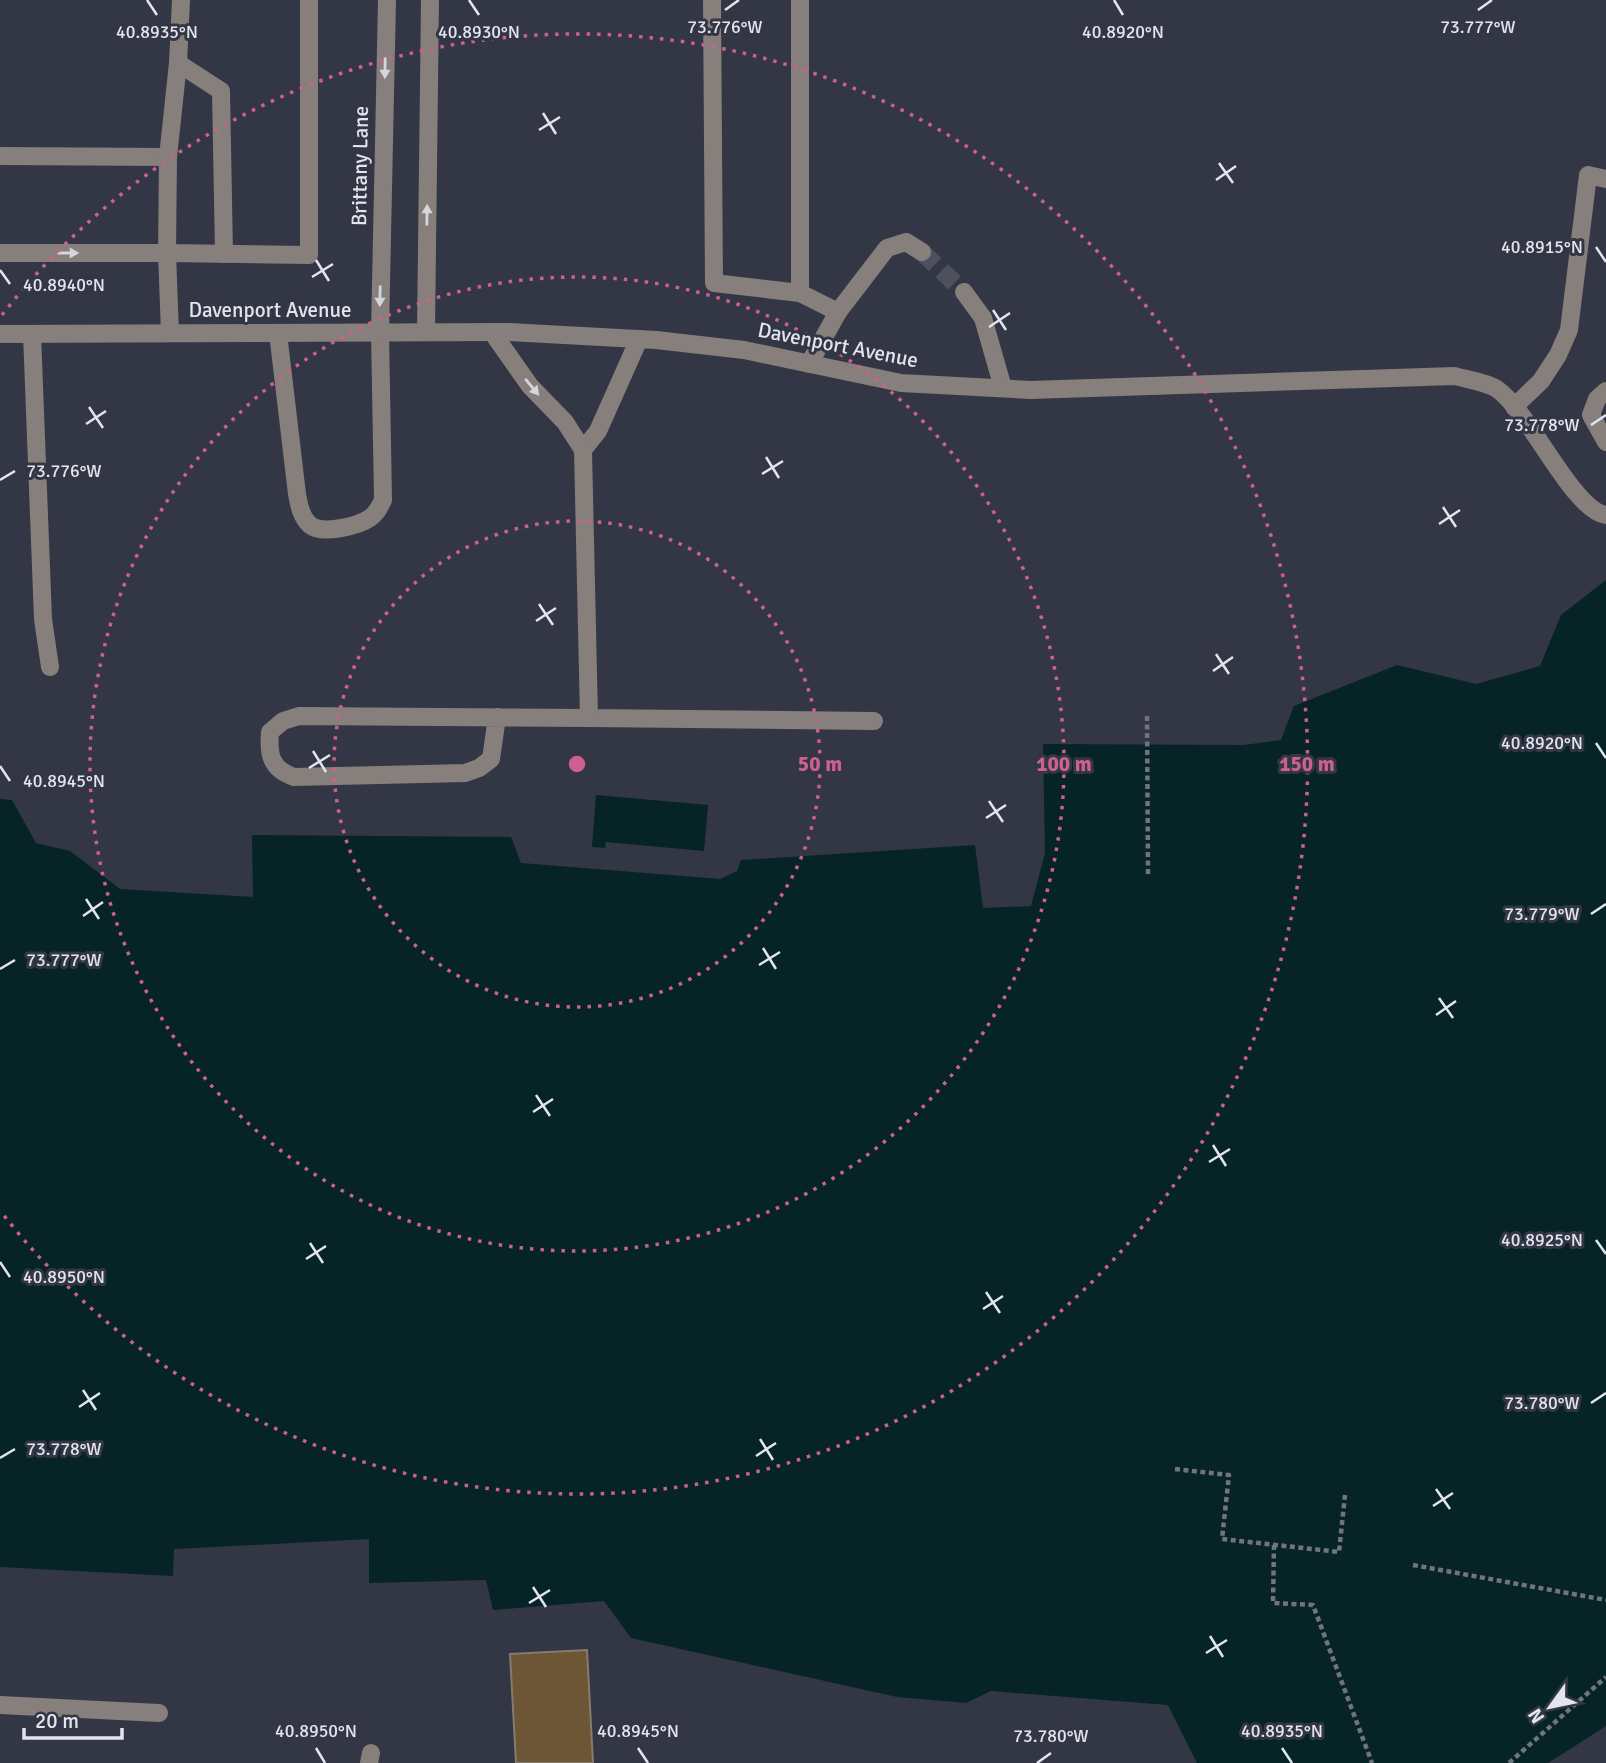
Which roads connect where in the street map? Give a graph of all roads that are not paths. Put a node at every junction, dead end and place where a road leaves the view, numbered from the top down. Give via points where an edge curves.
1 (181, 0) edge
2 (309, 0) edge
3 (387, 0) edge
4 (430, 0) edge
5 (712, 0) edge
6 (800, 0) edge
7 (178, 63) junction
8 (0, 156) edge
9 (168, 157) junction
10 (1606, 179) edge
11 (922, 252) tunnel mouth
12 (0, 253) edge
13 (167, 253) junction
14 (224, 254) junction
15 (964, 292) tunnel mouth
16 (800, 293) junction
17 (838, 312) junction
18 (380, 332) junction
19 (426, 332) junction
20 (501, 332) junction
21 (170, 333) junction
22 (278, 333) junction
23 (0, 334) edge
24 (32, 334) junction
25 (639, 339) junction
26 (809, 364) junction
27 (1003, 388) junction
28 (1606, 391) edge
29 (1514, 407) junction
30 (1606, 442) edge
31 (583, 450) junction
32 (1606, 515) edge
33 (50, 667) dead end
34 (497, 717) junction
35 (589, 719) junction
36 (874, 721) dead end
37 (0, 1704) edge
38 (159, 1713) dead end

1 - 7 street
2 - 14 street via 309,255
3 -> 18 street, Brittany Lane
19 -> 4 street
5 - 16 street via 714,283
6 - 16 street
7 - 9 street
7 - 14 street via 221,91
8 - 9 street
9 - 13 street
10 - 29 street via 1588,175 1569,330 1541,381
11 - 17 street via 906,242 887,248
12 -> 13 street
13 - 14 street
13 - 21 street
15 - 27 street via 983,318
16 - 17 street
17 - 26 street
18 - 19 street, Davenport Avenue
18 - 22 street, Davenport Avenue
18 - 22 street, Brittany Lane via 383,500 367,520 319,530 301,512 297,494
19 - 20 street, Davenport Avenue
20 - 25 street, Davenport Avenue
20 -> 31 street via 530,386 565,422
21 - 22 street, Davenport Avenue
21 - 24 street, Davenport Avenue
23 - 24 street, Davenport Avenue
24 - 33 street via 41,582
25 - 26 street, Davenport Avenue via 744,350
25 - 31 street via 598,431
26 - 27 street, Davenport Avenue via 901,383
27 - 29 street, Davenport Avenue via 1455,376 1496,388
28 - 30 street via 1591,415
29 - 32 street, Davenport Avenue via 1567,481 1597,514
31 - 35 street
34 - 34 street via 299,716 270,732 269,747 280,772 294,778 465,773 491,759
34 - 35 street
35 - 36 street
37 - 38 street

